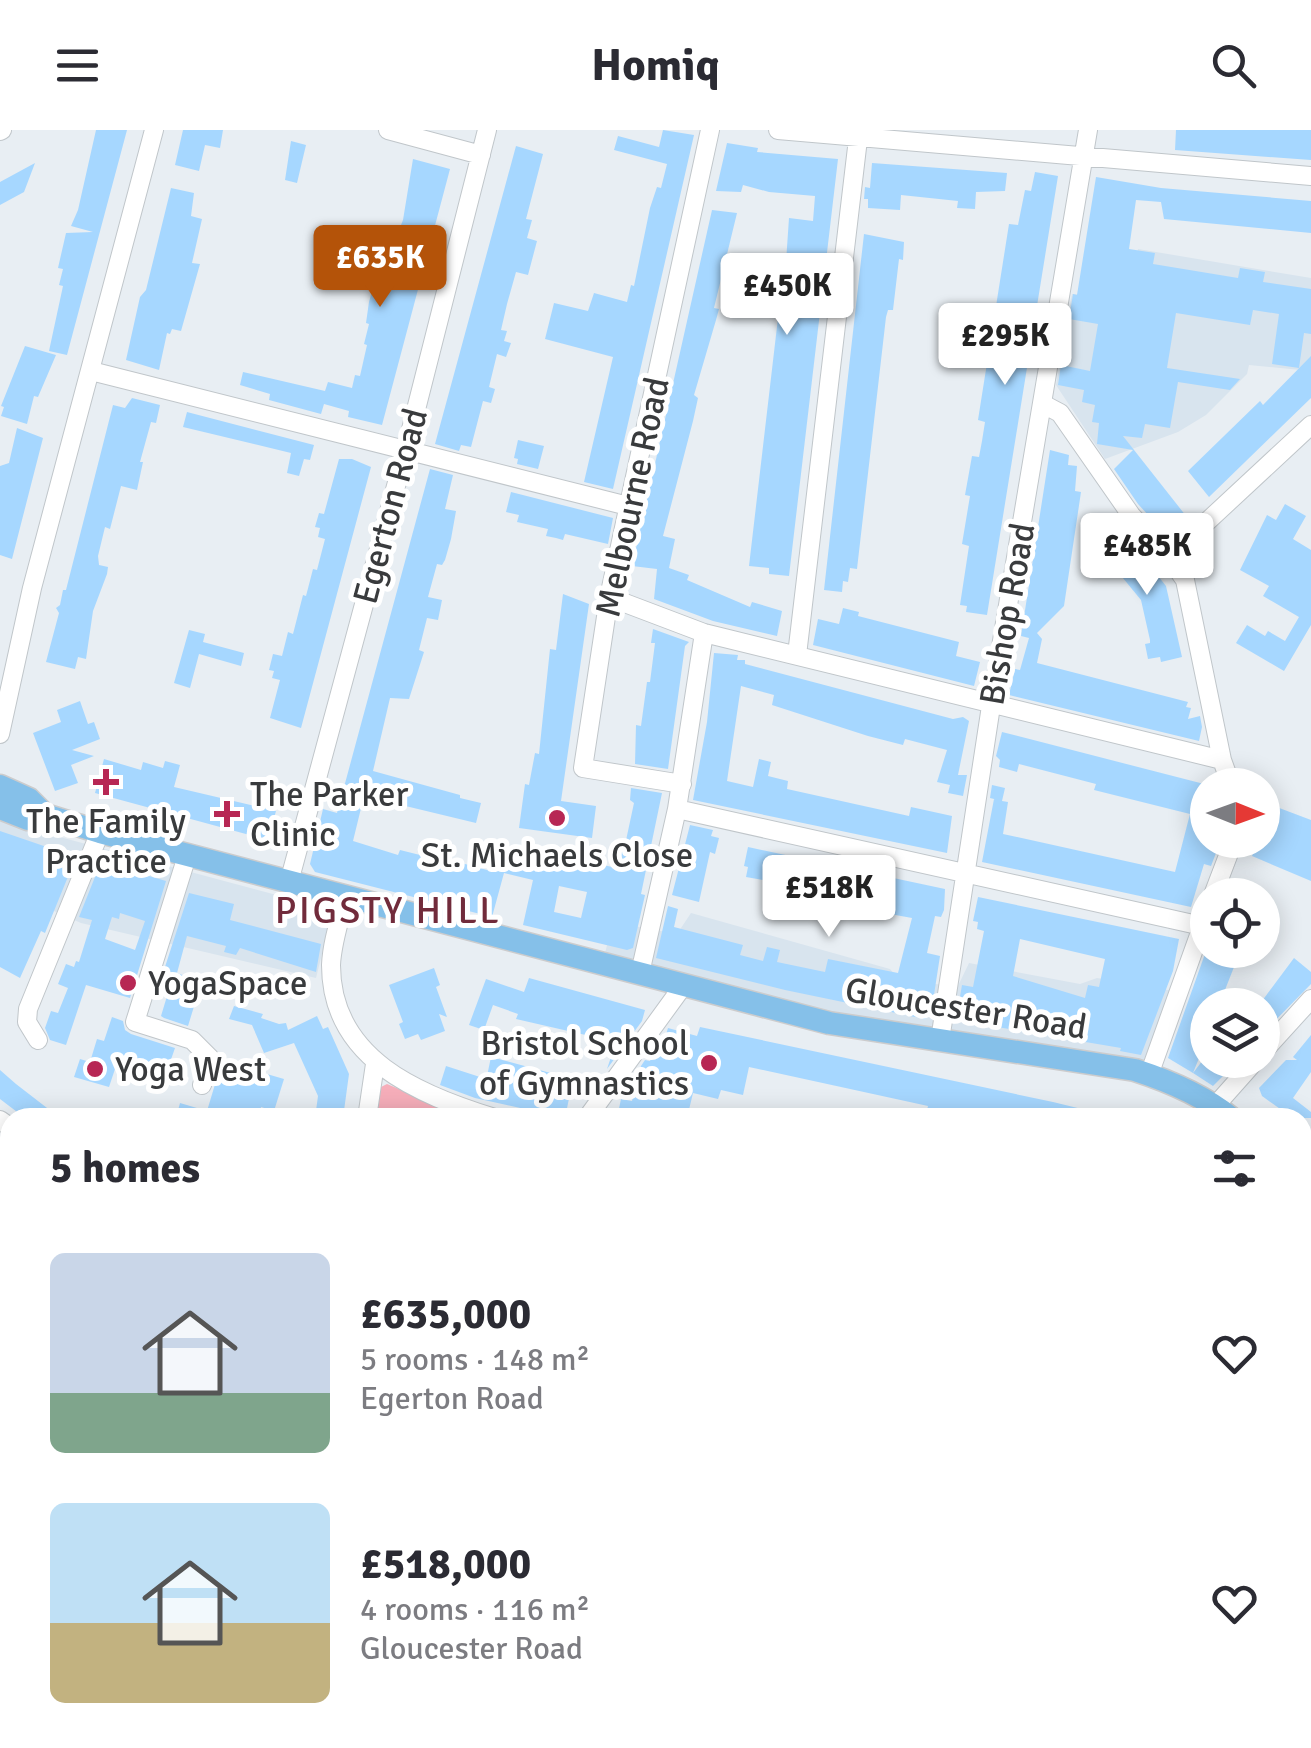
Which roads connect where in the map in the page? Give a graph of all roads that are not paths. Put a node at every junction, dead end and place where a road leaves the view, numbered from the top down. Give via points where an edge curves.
1 (154, 130) edge
2 (388, 130) edge
3 (487, 130) edge
4 (710, 130) edge
5 (778, 130) edge
6 (1088, 130) edge
7 (858, 139) junction
8 (481, 154) junction
9 (1084, 158) junction
10 (1311, 176) edge
11 (91, 371) junction
12 (1043, 404) junction
13 (1311, 425) edge
14 (406, 449) junction
15 (628, 506) junction
16 (1169, 557) junction
17 (609, 597) junction
18 (704, 633) junction
19 (797, 656) junction
20 (991, 706) junction
21 (0, 734) edge
22 (1222, 760) junction
23 (1225, 768) edge
24 (682, 784) junction
25 (0, 786) edge
26 (0, 808) edge
27 (677, 809) junction
28 (45, 815) junction
29 (100, 832) junction
30 (188, 856) junction
31 (967, 874) junction
32 (289, 882) junction
33 (346, 896) junction
34 (1190, 915) edge
35 (1190, 958) edge
36 (640, 973) junction
37 (683, 986) junction
38 (1311, 999) edge
39 (1280, 1033) edge
40 (38, 1040) dead end
41 (940, 1040) junction
42 (375, 1064) junction
43 (1149, 1074) junction
44 (1245, 1078) edge
45 (202, 1085) dead end
46 (368, 1108) edge
47 (461, 1108) edge
48 (594, 1108) edge
49 (1218, 1108) edge
50 (1226, 1108) edge

1 - 11 street
2 - 8 street
3 - 8 street, Egerton Road
4 - 15 street, Melbourne Road
5 - 7 street
6 - 9 street, Bishop Road
7 - 9 street
7 - 19 street
8 - 14 street, Egerton Road
9 - 10 street
9 - 12 street, Bishop Road
11 - 14 street
11 - 21 street
12 - 16 street via 1060,412 1131,515
12 - 20 street, Bishop Road
13 - 16 street
14 - 15 street
14 - 32 street, Egerton Road
15 - 17 street, Melbourne Road
16 - 22 street via 1185,580
17 - 18 street
17 - 24 street, Melbourne Road via 583,768
18 - 19 street
18 - 24 street
19 - 20 street
20 - 22 street
20 - 31 street, Bishop Road
22 - 23 street
24 - 27 street
25 - 28 main road, Gloucester Road
26 - 28 main road, Gloucester Road via 28,819
27 - 31 street
27 - 36 street
28 - 29 main road, Gloucester Road
29 - 30 main road, Gloucester Road
29 - 40 street via 28,1009
30 - 32 main road, Gloucester Road
30 - 45 street via 136,1022 192,1040 210,1058
31 - 34 street
31 - 41 street, Bishop Road
32 - 33 main road, Gloucester Road
33 - 36 main road, Gloucester Road
33 - 42 street via 332,965 334,996
35 - 43 street
36 - 37 main road, Gloucester Road
37 - 41 main road, Gloucester Road via 830,1022
37 - 48 street
38 - 39 street
41 - 43 main road, Gloucester Road
42 - 46 street
42 - 47 street
43 - 49 main road, Gloucester Road
44 - 50 street

